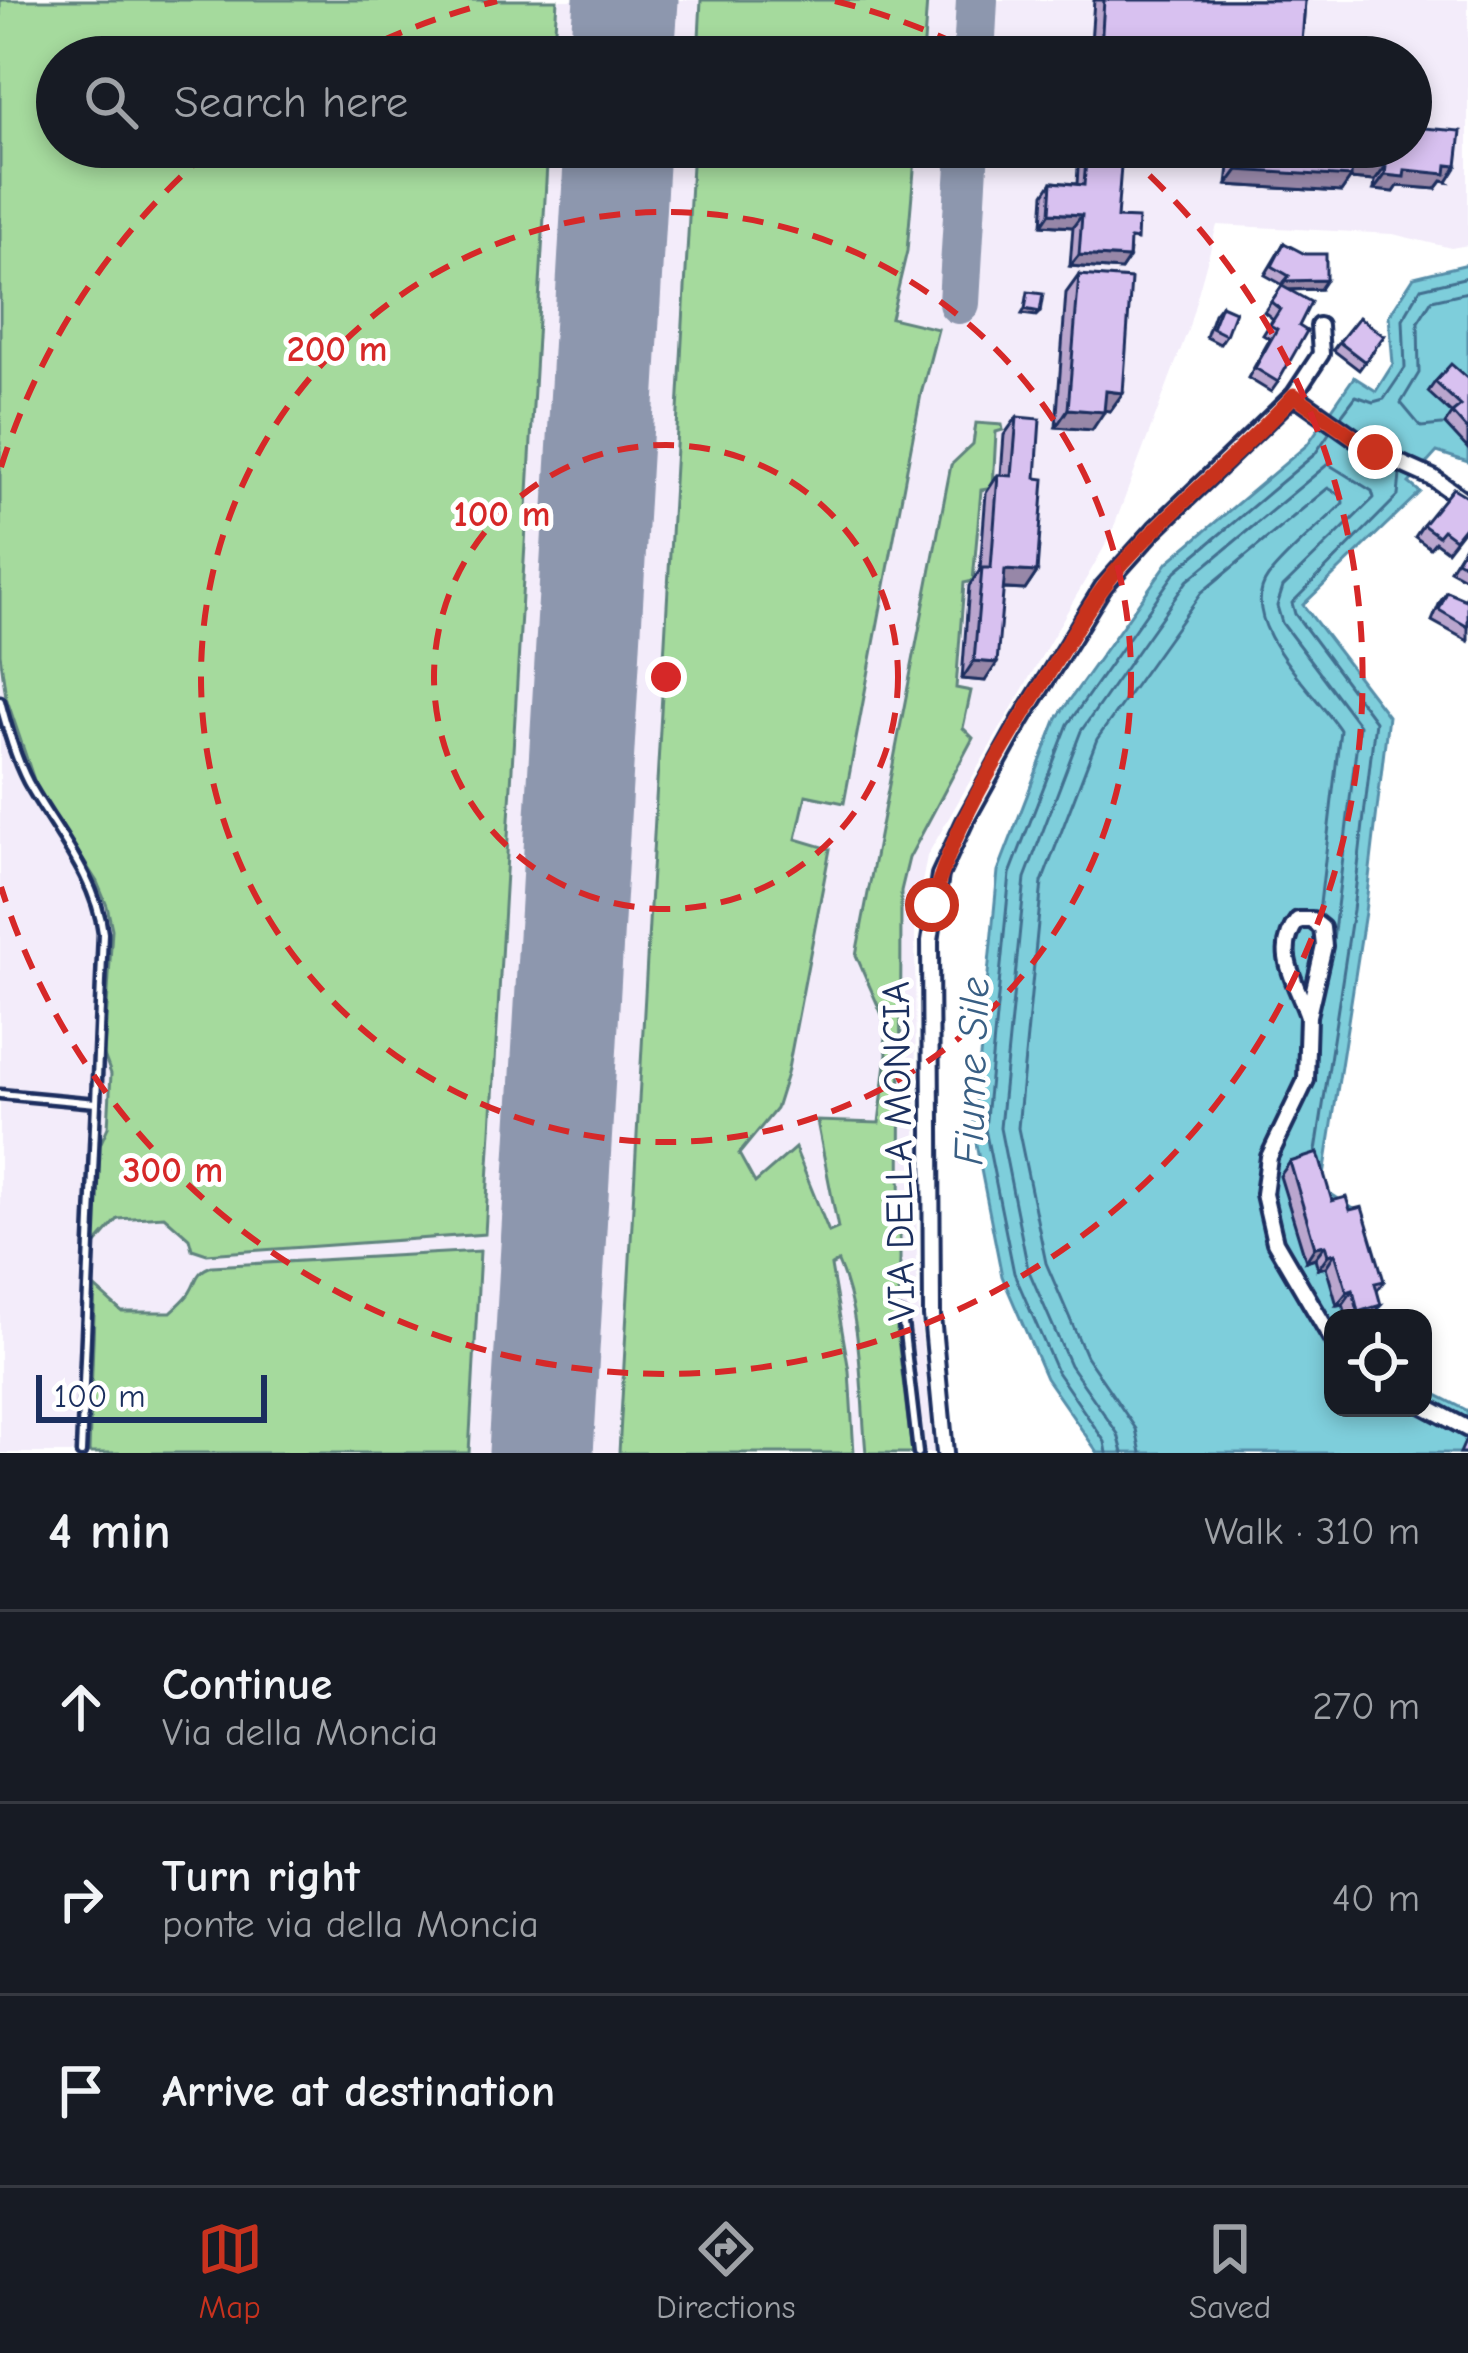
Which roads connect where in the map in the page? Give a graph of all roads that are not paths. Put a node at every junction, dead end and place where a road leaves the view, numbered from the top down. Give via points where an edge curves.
1 (1319, 326) dead end
2 (1294, 395) junction
3 (1468, 503) edge
4 (0, 701) edge
5 (1308, 1016) junction
6 (0, 1094) edge
7 (96, 1103) junction
8 (902, 1315) dead end
9 (1324, 1326) edge
10 (1432, 1410) edge
11 (1468, 1429) edge
12 (81, 1453) edge
13 (918, 1453) edge
14 (945, 1453) edge

1 - 2 street, VIA DELLA MONCIA via 1321,354
2 - 3 street
2 - 14 street, VIA DELLA MONCIA via 1103,587 940,875 930,941 932,1316
4 - 7 lane via 26,778 100,910
5 - 5 street via 1285,957 1298,920 1322,928 1324,946
5 - 9 street via 1306,1080 1269,1157 1264,1194 1274,1242
6 - 7 lane
7 - 12 lane
8 - 13 lane
10 - 11 street

